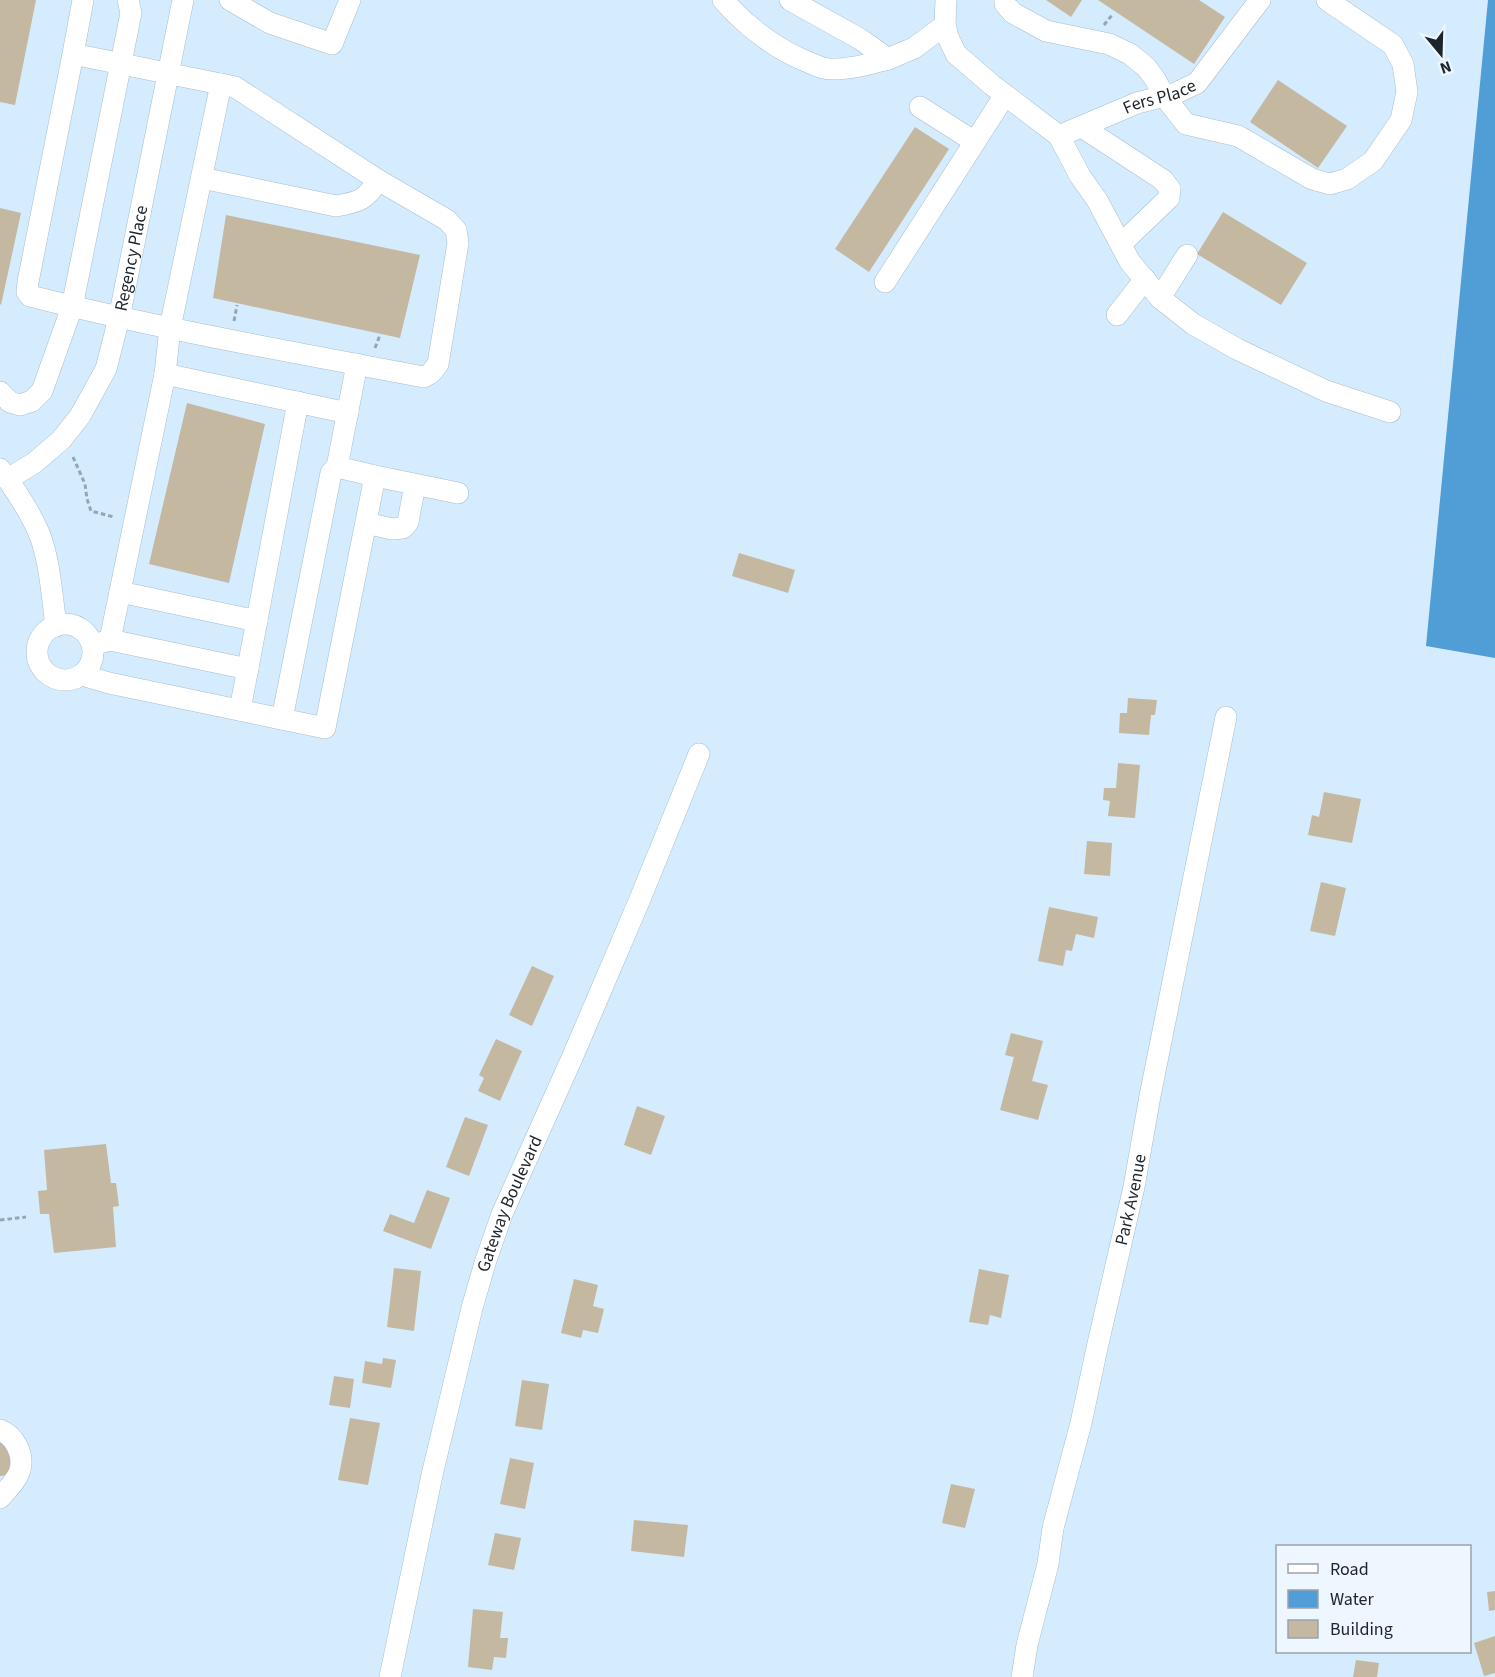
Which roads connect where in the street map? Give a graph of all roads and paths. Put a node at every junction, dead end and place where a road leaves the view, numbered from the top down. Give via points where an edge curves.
1 (83, 0) edge
2 (128, 0) edge
3 (183, 0) edge
4 (230, 0) edge
5 (350, 0) edge
6 (723, 0) edge
7 (790, 0) edge
8 (946, 0) edge
9 (1005, 0) edge
10 (1260, 0) edge
11 (1327, 0) edge
12 (945, 26) junction
13 (73, 54) junction
14 (888, 59) junction
15 (121, 64) junction
16 (168, 74) junction
17 (221, 84) junction
18 (1005, 95) junction
19 (1164, 96) junction
20 (920, 107) dead end
21 (1082, 127) junction
22 (1059, 136) junction
23 (975, 142) junction
24 (202, 178) junction
25 (378, 180) junction
26 (1121, 244) junction
27 (1187, 255) dead end
28 (1145, 279) junction
29 (885, 282) dead end
30 (1160, 298) junction
31 (72, 307) junction
32 (1116, 315) dead end
33 (119, 318) junction
34 (170, 328) junction
35 (380, 335) dead end
36 (374, 351) dead end
37 (357, 364) junction
38 (165, 374) junction
39 (0, 392) edge
40 (298, 402) junction
41 (1390, 412) dead end
42 (348, 413) junction
43 (73, 457) dead end
44 (337, 467) junction
45 (4, 474) edge
46 (375, 476) junction
47 (415, 485) junction
48 (458, 494) dead end
49 (114, 517) dead end
50 (366, 523) junction
51 (120, 592) junction
52 (257, 621) junction
53 (56, 626) junction
54 (101, 642) junction
55 (248, 669) junction
56 (82, 675) junction
57 (240, 710) junction
58 (1226, 717) dead end
59 (282, 719) junction
60 (699, 754) dead end
61 (26, 1217) dead end
62 (0, 1220) edge
63 (0, 1430) edge
64 (0, 1498) edge
65 (390, 1677) edge
66 (1022, 1677) edge

1 - 13 street
2 - 15 street via 131,13
3 - 16 street, Regency Place
4 - 5 street via 270,22 332,44
6 - 14 street via 768,41 823,68
7 - 14 street
8 - 12 street
9 - 19 street via 1013,13 1046,31 1109,44 1130,54 1155,79
10 - 19 street, Fers Place via 1197,83
11 - 19 street via 1393,45 1402,64 1407,92 1401,120 1373,161 1347,179 1330,184 1312,179 1238,136 1186,124
12 - 14 street via 914,48
12 - 18 street via 956,54
13 - 15 street
13 - 31 street via 27,291 30,296
15 - 16 street
15 - 31 street
16 - 17 street
16 - 33 street, Regency Place
17 - 24 street
17 - 25 street via 235,87
18 - 22 street
18 - 23 street
19 - 21 street, Fers Place via 1137,103
20 - 23 street
21 - 22 street, Fers Place
21 - 26 street via 1163,180 1170,189 1169,198
22 - 26 street
23 - 29 street
24 - 25 street via 336,206 354,203 370,193
24 - 34 street
25 - 37 street via 447,220 456,230 458,243 438,364 431,373 424,377
26 - 28 street
27 - 30 street
28 - 30 street
28 - 32 street
30 - 41 street via 1193,324 1237,349 1326,391
31 - 33 street
31 - 39 street via 42,391 32,401 20,405
33 - 34 street
33 - 45 street, Regency Place via 106,369 80,416 61,440 34,463
34 - 37 street
34 - 38 street
35 - 36 path
37 - 42 street
38 - 40 street
38 - 51 street
40 - 42 street
40 - 52 street
42 - 44 street
43 - 49 path via 91,511
44 - 46 street
44 - 59 street via 331,473
45 - 53 street via 39,535
46 - 47 street
46 - 50 street
47 - 48 street
47 - 50 street via 408,522 403,528
50 - 59 street via 325,728
51 - 52 street
51 - 54 street
52 - 55 street
53 - 54 street via 74,625
53 - 56 street via 41,638 37,656 40,665 54,678 64,680
54 - 55 street
54 - 56 street
55 - 57 street
56 - 57 street
57 - 59 street
58 - 66 street, Park Avenue via 1134,1187
60 - 65 street, Gateway Boulevard via 613,963 502,1214 485,1263 432,1475
61 - 62 path
63 - 64 street via 17,1444 20,1466 17,1477

